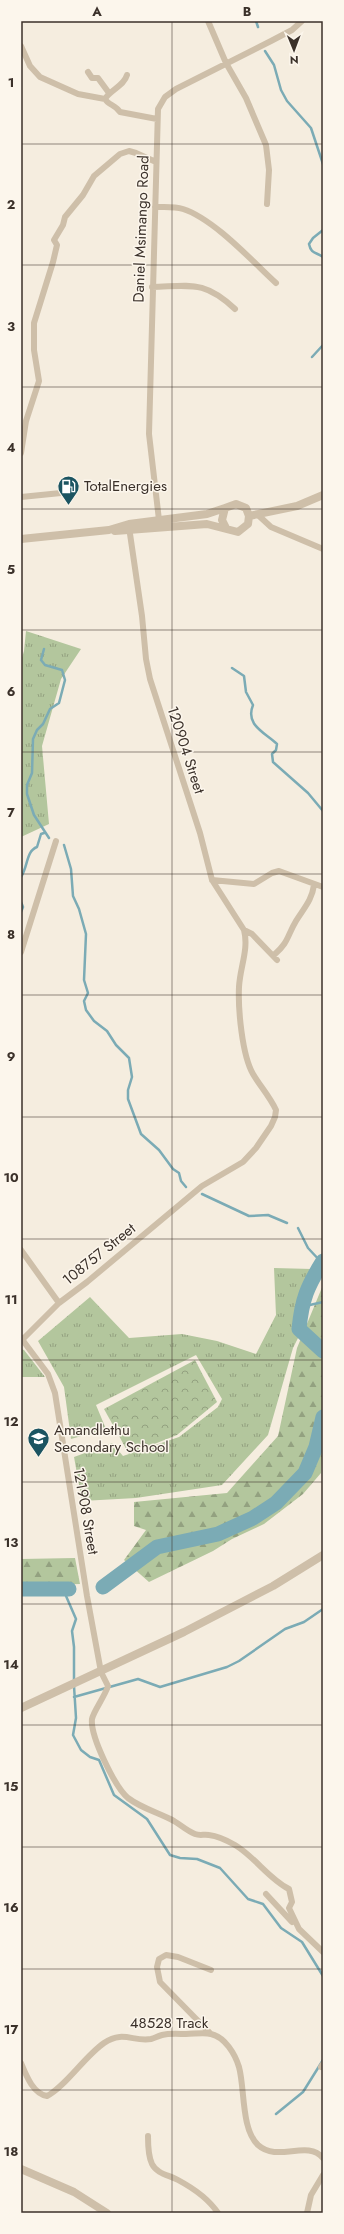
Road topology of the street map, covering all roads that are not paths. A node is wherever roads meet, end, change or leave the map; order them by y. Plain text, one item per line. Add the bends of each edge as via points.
1 (208, 21) edge
2 (302, 21) edge
3 (21, 46) edge
4 (226, 63) junction
5 (88, 72) dead end
6 (127, 75) dead end
7 (109, 93) junction
8 (105, 99) junction
9 (157, 119) junction
10 (156, 162) junction
11 (267, 204) dead end
12 (155, 207) junction
13 (276, 283) dead end
14 (152, 287) junction
15 (234, 309) dead end
16 (21, 453) edge
17 (61, 493) dead end
18 (323, 494) edge
19 (21, 497) edge
20 (225, 508) junction
21 (258, 515) junction
22 (249, 516) junction
23 (159, 520) junction
24 (129, 527) junction
25 (226, 528) junction
26 (21, 539) edge
27 (323, 549) edge
28 (56, 842) dead end
29 (212, 880) junction
30 (314, 885) junction
31 (323, 887) edge
32 (244, 930) junction
33 (21, 952) edge
34 (21, 1250) edge
35 (59, 1303) junction
36 (22, 1340) edge
37 (323, 1554) edge
38 (98, 1673) junction
39 (21, 1708) edge
40 (266, 1894) dead end
41 (299, 1929) junction
42 (323, 1952) edge
43 (211, 1970) dead end
44 (210, 2033) junction
45 (21, 2063) edge
46 (148, 2136) dead end
47 (323, 2158) edge
48 (21, 2169) edge
49 (323, 2175) edge
50 (107, 2213) edge
51 (218, 2213) edge
52 (307, 2213) edge

1 - 4 street
2 - 4 street, Daniel Msimango Road via 292,30
3 - 8 street via 30,66 40,77 78,94
4 - 9 street, Daniel Msimango Road via 169,94 160,104
4 - 11 street via 246,98 266,146 269,170
5 - 7 street via 92,78 98,78
6 - 7 street via 116,90
7 - 8 street
8 - 9 street via 120,112
9 - 10 street, Daniel Msimango Road
10 - 12 street, Daniel Msimango Road
10 - 16 street via 129,151 120,154 94,176 83,195 65,216 54,240 56,245 53,262 34,324 34,350 39,381 26,420
12 - 13 street via 183,209 205,221
12 - 14 street, Daniel Msimango Road
14 - 15 street via 183,286 209,289 220,295
14 - 23 street, Daniel Msimango Road via 149,445
17 - 19 street
18 - 21 street via 297,506
20 - 22 street via 239,504 246,508
20 - 23 street via 207,514
20 - 25 street via 222,520
21 - 22 street
21 - 27 street via 271,527
22 - 25 street via 248,524 242,530 234,532
23 - 24 street
24 - 25 street via 207,524
24 - 26 street
24 - 29 street, 120904 Street via 150,679 200,833
28 - 33 street
29 - 30 street via 254,884 279,871
29 - 32 street, 120904 Street
30 - 31 street
30 - 32 street, 120904 Street via 309,902 295,923 288,940 275,957 252,934
32 - 35 street, 108757 Street via 247,939 239,991 243,1048 253,1073 276,1110 274,1120 251,1154 242,1162 208,1182
34 - 35 street
35 - 36 street, 108757 Street
36 - 38 street, 121908 Street via 48,1374 55,1393
37 - 38 street via 272,1586
38 - 39 street
38 - 41 street, 121908 Street via 108,1686 92,1717 92,1723 101,1754 121,1791 135,1803 193,1833 234,1844 250,1855 289,1889 292,1902 289,1908
40 - 41 street
41 - 42 street
43 - 44 street via 166,1955 159,1959 157,1967 160,1982
44 - 45 street, 48528 Track via 163,2035 150,2039 114,2037 92,2053 47,2096 29,2082
44 - 47 street, 48528 Track via 228,2046 234,2054 239,2068 248,2125 258,2145 270,2153 310,2151
46 - 51 street via 150,2157 154,2167 193,2188
48 - 50 street via 74,2192
49 - 52 street via 311,2195

